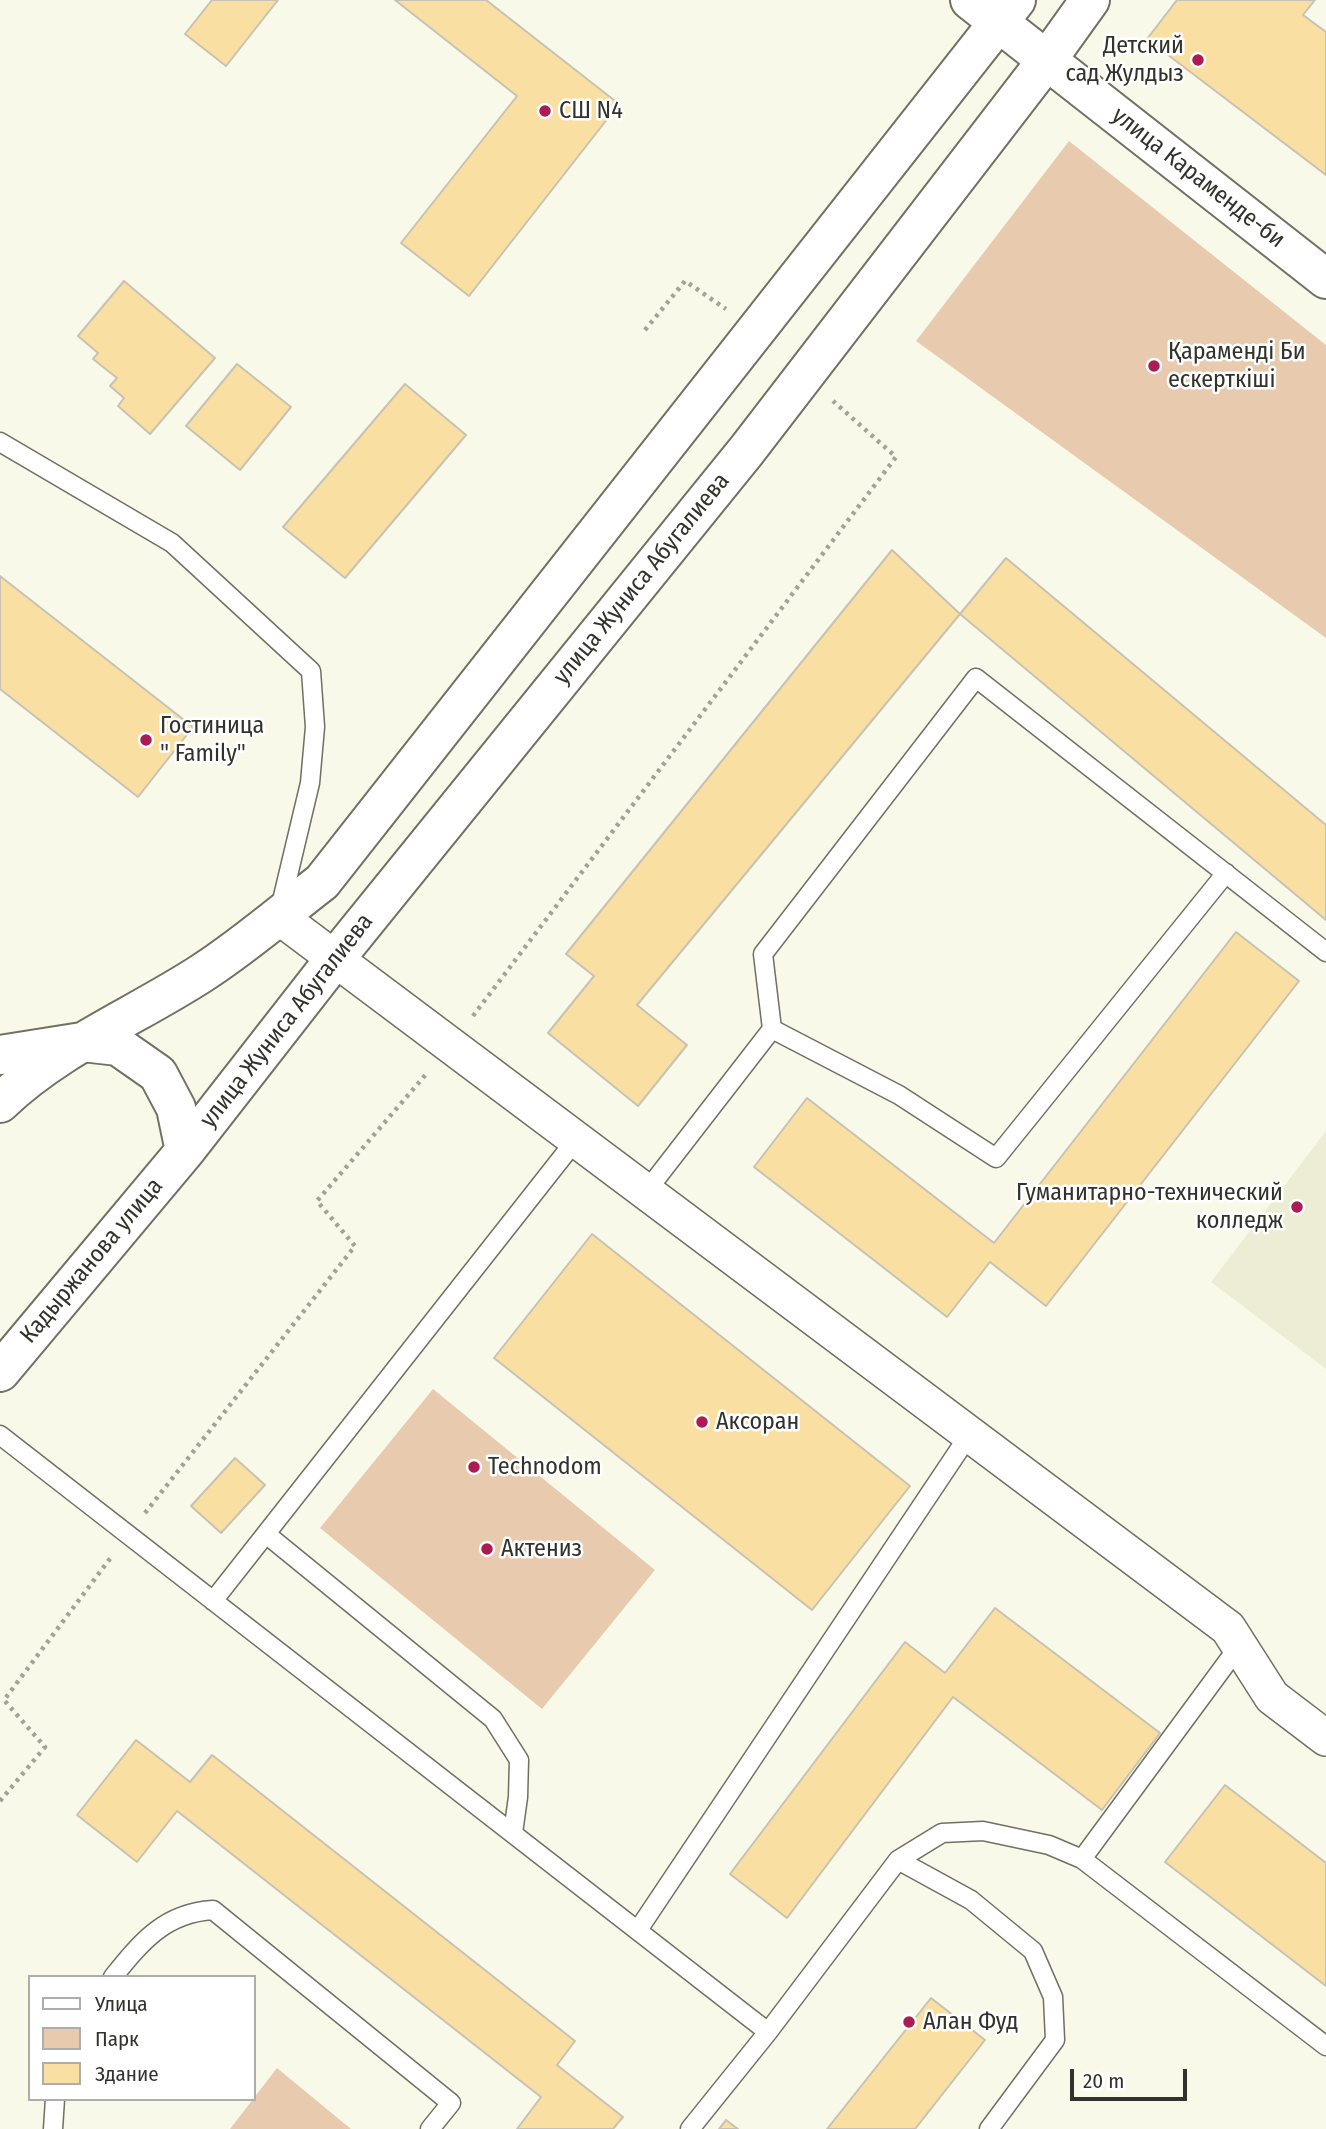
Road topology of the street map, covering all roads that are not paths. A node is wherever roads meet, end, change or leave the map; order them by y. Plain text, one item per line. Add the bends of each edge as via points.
1 (1090, 0) edge
2 (995, 7) edge
3 (1047, 60) junction
4 (1326, 279) edge
5 (0, 442) edge
6 (1226, 873) junction
7 (278, 916) junction
8 (1326, 952) edge
9 (334, 960) junction
10 (772, 1029) junction
11 (82, 1042) junction
12 (0, 1055) edge
13 (0, 1103) edge
14 (575, 1140) junction
15 (185, 1151) junction
16 (645, 1193) junction
17 (7, 1355) edge
18 (0, 1435) edge
19 (969, 1435) junction
20 (266, 1534) junction
21 (213, 1601) junction
22 (1239, 1646) junction
23 (1326, 1738) edge
24 (513, 1833) junction
25 (1082, 1859) junction
26 (898, 1860) junction
27 (638, 1930) junction
28 (115, 1975) edge
29 (768, 2032) junction
30 (1326, 2046) edge
31 (55, 2101) edge
32 (52, 2129) edge
33 (430, 2129) edge
34 (690, 2129) edge
35 (989, 2129) edge

1 - 3 main road, улица Жуниса Абугалиева
2 - 3 main road, улица Караменде-би
2 - 7 main road via 756,331 322,883
3 - 4 main road, улица Караменде-би
3 - 9 main road, улица Жуниса Абугалиева via 804,376
5 - 7 lane via 172,543 311,671 310,783
6 - 8 lane
6 - 10 lane via 996,1158 899,1095
6 - 10 lane via 976,678 763,954
7 - 9 street
7 - 11 main road via 203,972
9 - 14 street
9 - 15 main road, улица Жуниса Абугалиева
10 - 16 lane
11 - 12 main road
11 - 13 main road
11 - 15 main road via 118,1046 158,1074 176,1108
14 - 16 street
14 - 20 lane
15 - 17 main road, Кадыржанова улица
16 - 19 street
18 - 21 lane
19 - 22 street via 1228,1628
19 - 27 lane
20 - 21 lane
20 - 24 lane via 493,1719 519,1759
21 - 24 lane
22 - 23 street via 1272,1697
22 - 25 lane
24 - 27 lane
25 - 26 lane via 1049,1845 983,1831 942,1833
25 - 30 lane
26 - 29 lane
26 - 35 lane via 971,1900 1033,1951 1053,1997 1055,2040
27 - 29 lane
28 - 33 lane via 165,1923 189,1911 213,1910 451,2103
29 - 34 lane
31 - 32 lane

